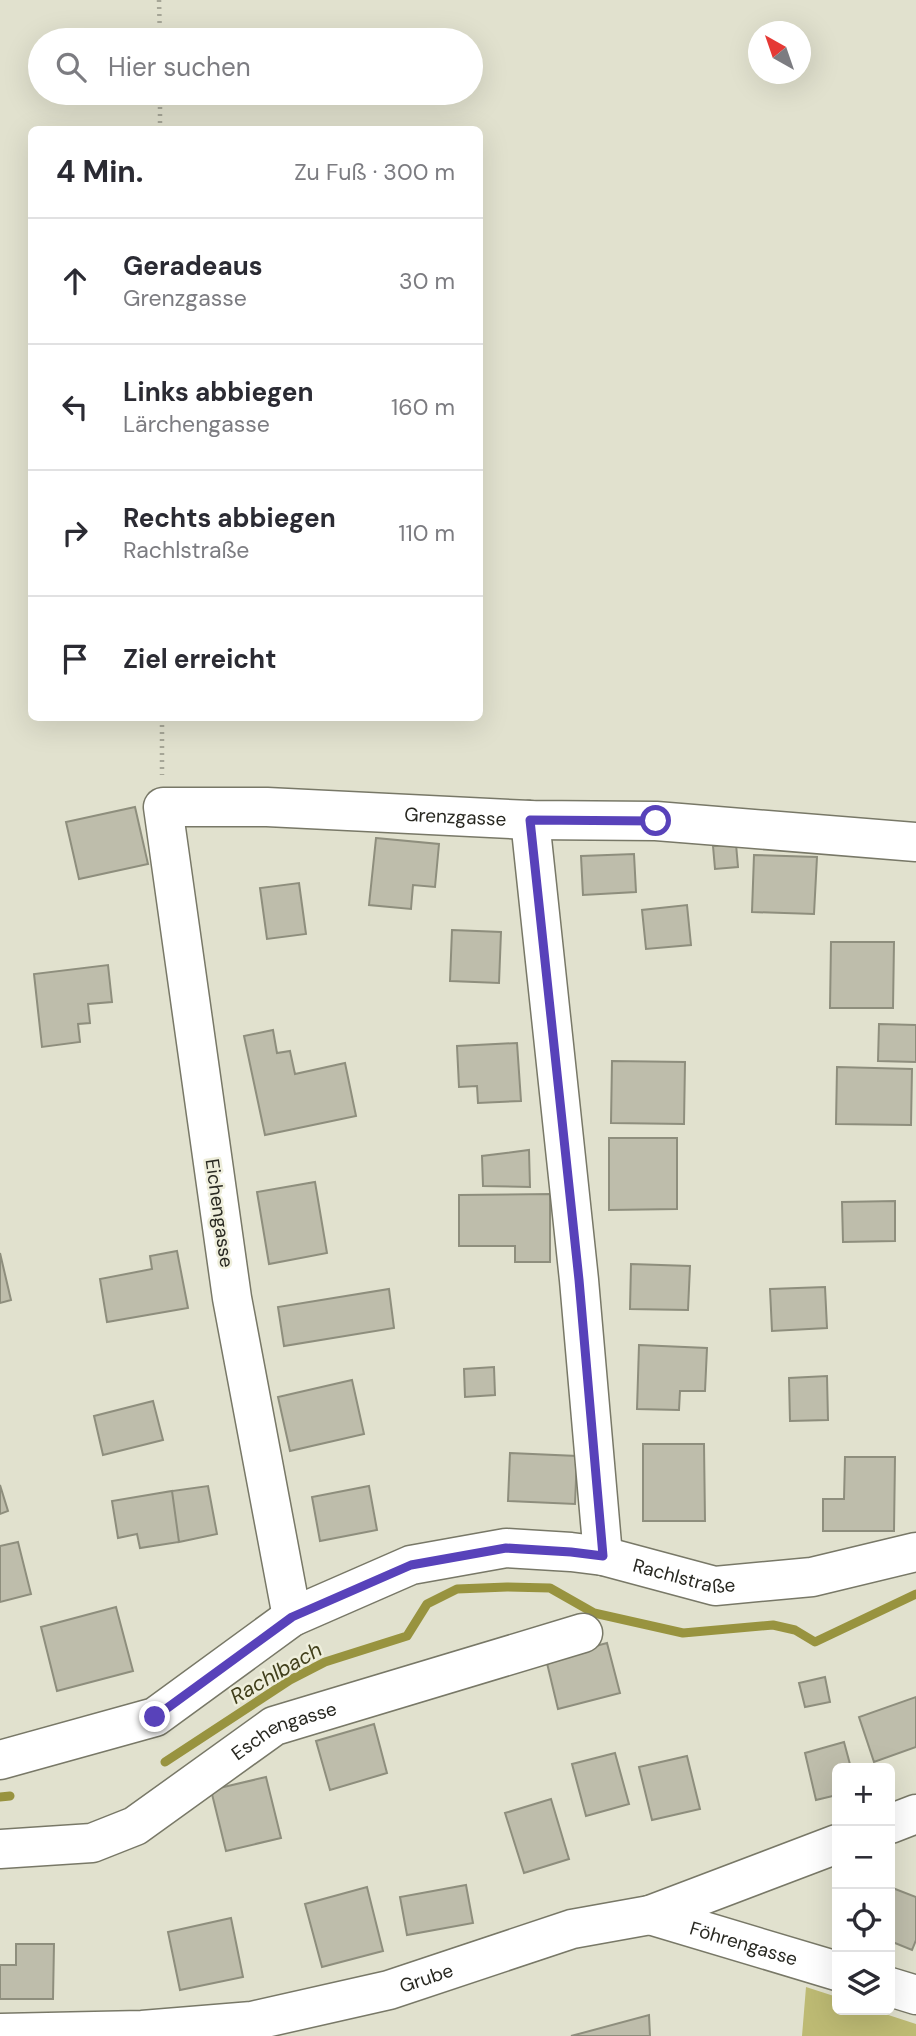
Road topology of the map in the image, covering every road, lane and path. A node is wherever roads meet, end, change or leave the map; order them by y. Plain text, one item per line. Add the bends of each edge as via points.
1 (159, 0) edge
2 (160, 28) edge
3 (160, 105) edge
4 (160, 126) edge
5 (162, 721) edge
6 (163, 807) junction
7 (530, 820) junction
8 (916, 842) edge
9 (916, 1552) edge
10 (603, 1556) junction
11 (292, 1617) junction
12 (583, 1633) dead end
13 (0, 1760) edge
14 (916, 1814) edge
15 (895, 1822) edge
16 (832, 1846) edge
17 (0, 1849) edge
18 (650, 1915) junction
19 (832, 1970) edge
20 (895, 1989) edge
21 (916, 1995) edge
22 (0, 2034) edge

1 - 2 path
3 - 4 path
5 - 6 path
6 - 7 street, Grenzgasse via 267,807
6 - 11 street, Eichengasse via 232,1298
7 - 8 street, Grenzgasse via 656,821
7 - 10 street
9 - 10 street, Rachlstraße via 812,1577 715,1586
10 - 11 street, Rachlstraße via 506,1548 411,1565
11 - 13 street, Rachlstraße via 155,1717
12 - 17 street, Eschengasse via 274,1726 135,1826 92,1843
14 - 15 street
16 - 18 street, Grube
18 - 19 street, Föhrengasse
18 - 22 street, Grube via 572,1929 389,1990 252,2021 142,2031
20 - 21 street

